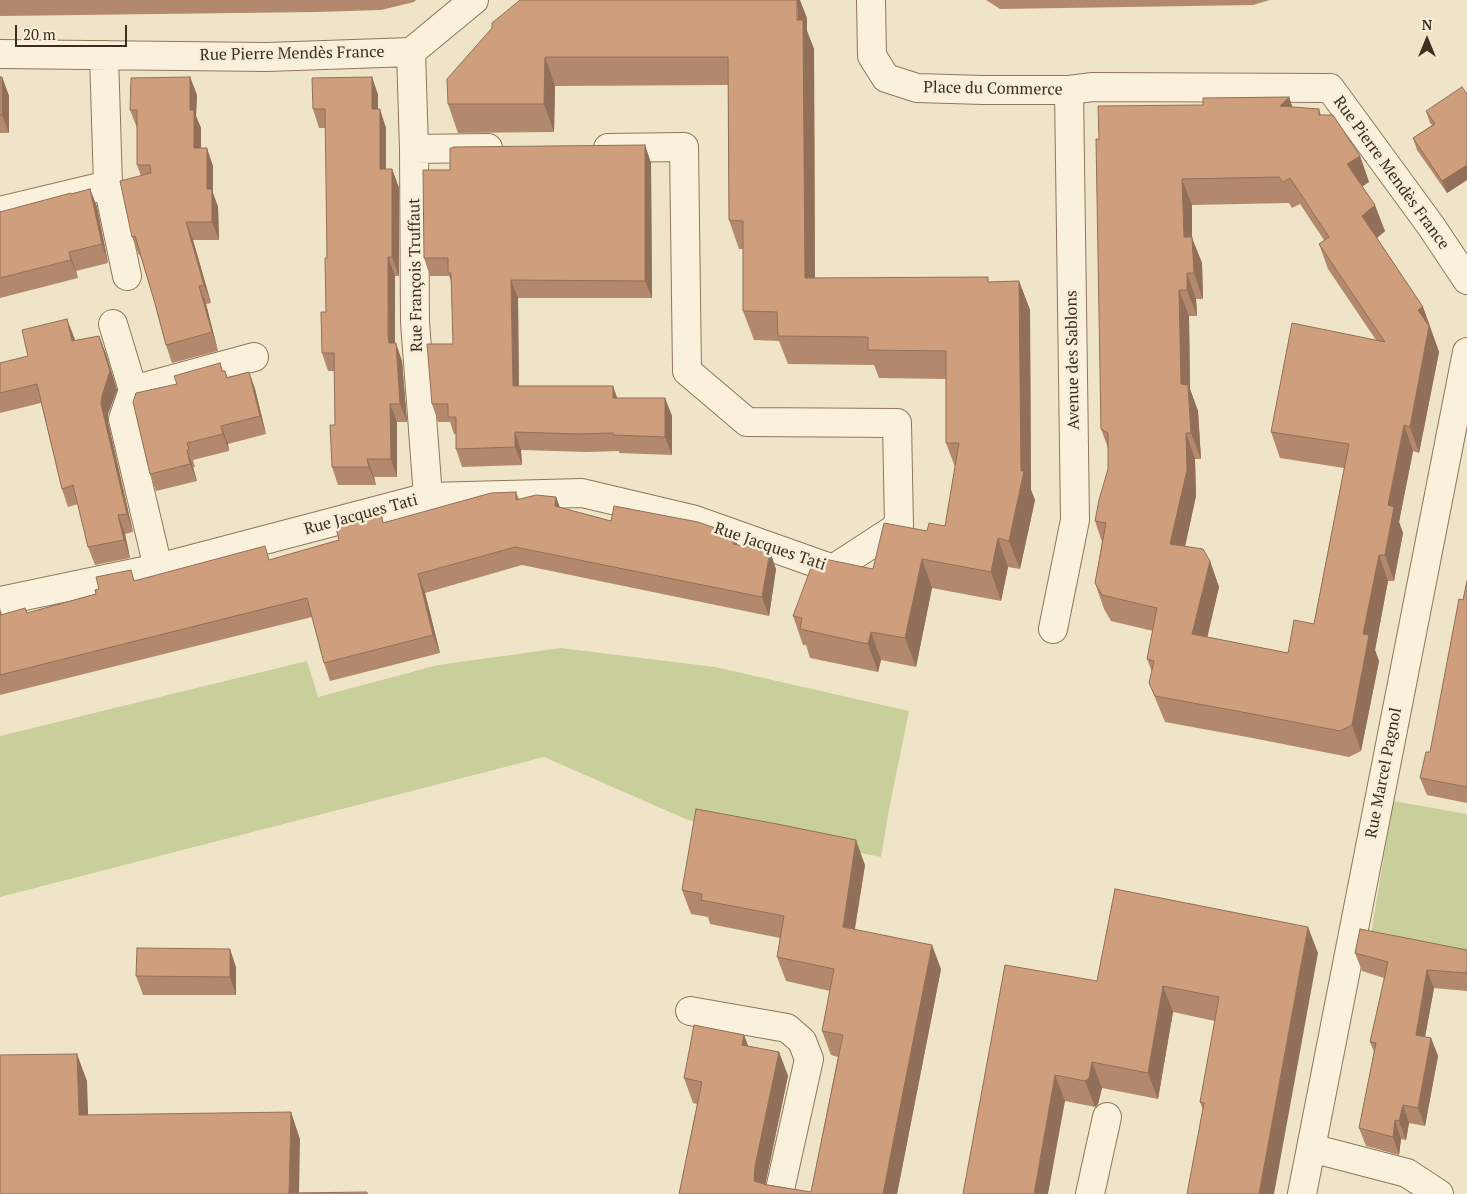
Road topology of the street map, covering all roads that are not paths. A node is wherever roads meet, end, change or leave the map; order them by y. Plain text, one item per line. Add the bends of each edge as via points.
1 (474, 0) edge
2 (871, 0) edge
3 (411, 52) junction
4 (0, 54) edge
5 (104, 55) junction
6 (1081, 88) junction
7 (514, 148) edge
8 (583, 148) edge
9 (414, 149) junction
10 (108, 184) junction
11 (0, 211) edge
12 (127, 276) dead end
13 (1467, 280) edge
14 (113, 324) dead end
15 (1467, 352) edge
16 (254, 357) dead end
17 (133, 390) junction
18 (428, 497) junction
19 (158, 568) junction
20 (0, 601) edge
21 (1053, 629) dead end
22 (690, 1012) dead end
23 (1107, 1117) dead end
24 (1311, 1148) junction
25 (779, 1194) edge
26 (1090, 1194) edge
27 (1302, 1194) edge
28 (1439, 1194) edge

1 - 3 street
2 - 6 street, Place du Commerce via 872,56 886,78 917,88
3 - 5 street, Rue Pierre Mendès France via 267,57
3 - 9 street, Rue François Truffaut
4 - 5 street, Rue Pierre Mendès France
5 - 10 street
6 - 13 street, Rue Pierre Mendès France via 1330,88 1432,226
6 - 21 street, Avenue des Sablons via 1075,520
7 - 9 street
8 - 18 street, Rue Jacques Tati via 684,147 687,371 747,422 897,423 899,526 833,569 692,519 582,493
9 - 18 street, Rue François Truffaut via 415,322
10 - 11 street
10 - 12 street
14 - 17 street
15 - 24 street, Rue Marcel Pagnol
16 - 17 street
17 - 19 street via 123,419
18 - 19 street, Rue Jacques Tati
19 - 20 street, Rue Jacques Tati
22 - 25 street via 787,1028 802,1041 809,1059
23 - 26 street
24 - 27 street, Rue Marcel Pagnol
24 - 28 street via 1407,1173

